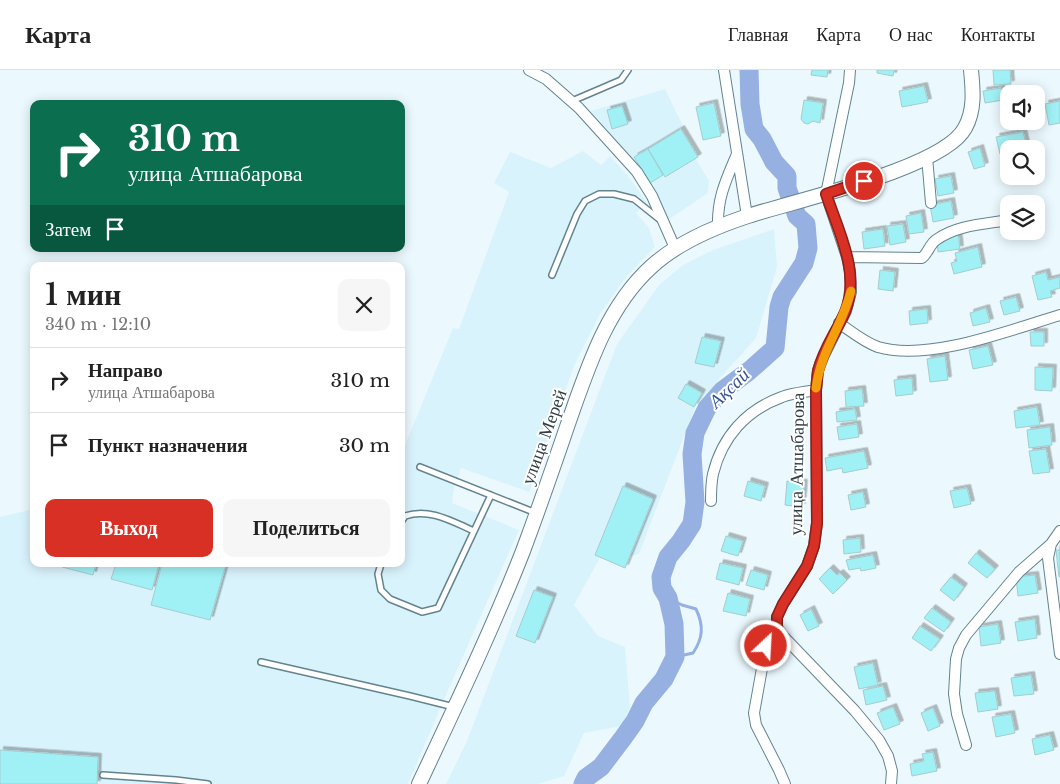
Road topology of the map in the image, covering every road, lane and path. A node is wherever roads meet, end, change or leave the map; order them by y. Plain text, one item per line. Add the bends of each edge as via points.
1 (529, 70) edge
2 (628, 70) edge
3 (724, 70) edge
4 (850, 70) edge
5 (971, 70) edge
6 (572, 102) junction
7 (737, 153) junction
8 (927, 157) junction
9 (826, 194) junction
10 (931, 203) dead end
11 (747, 216) junction
12 (662, 220) junction
13 (1000, 222) edge
14 (718, 227) junction
15 (674, 248) junction
16 (847, 257) junction
17 (552, 275) dead end
18 (1060, 315) edge
19 (839, 323) junction
20 (816, 390) junction
21 (420, 467) dead end
22 (491, 495) junction
23 (711, 501) dead end
24 (536, 513) junction
25 (405, 516) edge
26 (474, 531) junction
27 (1060, 531) edge
28 (1050, 544) junction
29 (380, 567) edge
30 (777, 627) junction
31 (1060, 654) edge
32 (261, 662) dead end
33 (455, 707) junction
34 (966, 745) dead end
35 (103, 775) dead end
36 (143, 781) edge
37 (208, 784) edge
38 (419, 784) edge
39 (785, 784) edge
40 (891, 784) edge

1 - 6 street via 546,79
2 - 6 lane via 621,80
3 - 7 street
4 - 9 street
5 - 8 main road via 974,96 965,128 955,140
6 - 12 street via 636,172 652,196
7 - 11 street
7 - 14 street via 721,192
8 - 9 main road
8 - 10 street
9 - 11 main road, улица Мерей
9 - 16 street, улица Атшабарова
11 - 14 main road, улица Мерей
12 - 15 street
12 - 17 lane via 634,199 599,194 585,201 577,214
13 - 16 street via 952,230 934,241 922,258
14 - 15 main road, улица Мерей
15 - 24 main road, улица Мерей via 650,267 616,310 585,376
16 - 19 street, улица Атшабарова via 851,292
18 - 19 street via 978,339 902,352 877,346
19 - 20 street, улица Атшабарова via 818,370
20 - 23 street via 783,396 756,409 737,425 718,458 712,476
20 - 30 street, улица Атшабарова via 817,523 814,546 807,566 777,617
21 - 22 lane
22 - 24 lane
22 - 26 lane
24 - 33 main road, улица Мерей via 502,601
25 - 26 lane via 416,513 436,515
26 - 29 lane via 438,608 422,612 390,599 381,590
27 - 28 street
28 - 31 street via 1048,558
28 - 34 street via 1019,572 966,636 960,648 956,659 954,694
30 - 39 street, улица Атшабарова via 766,646 754,713 756,725
30 - 40 street via 879,740 888,756
32 - 33 lane
33 - 38 main road, улица Мерей
35 - 36 lane
36 - 37 lane via 176,780

